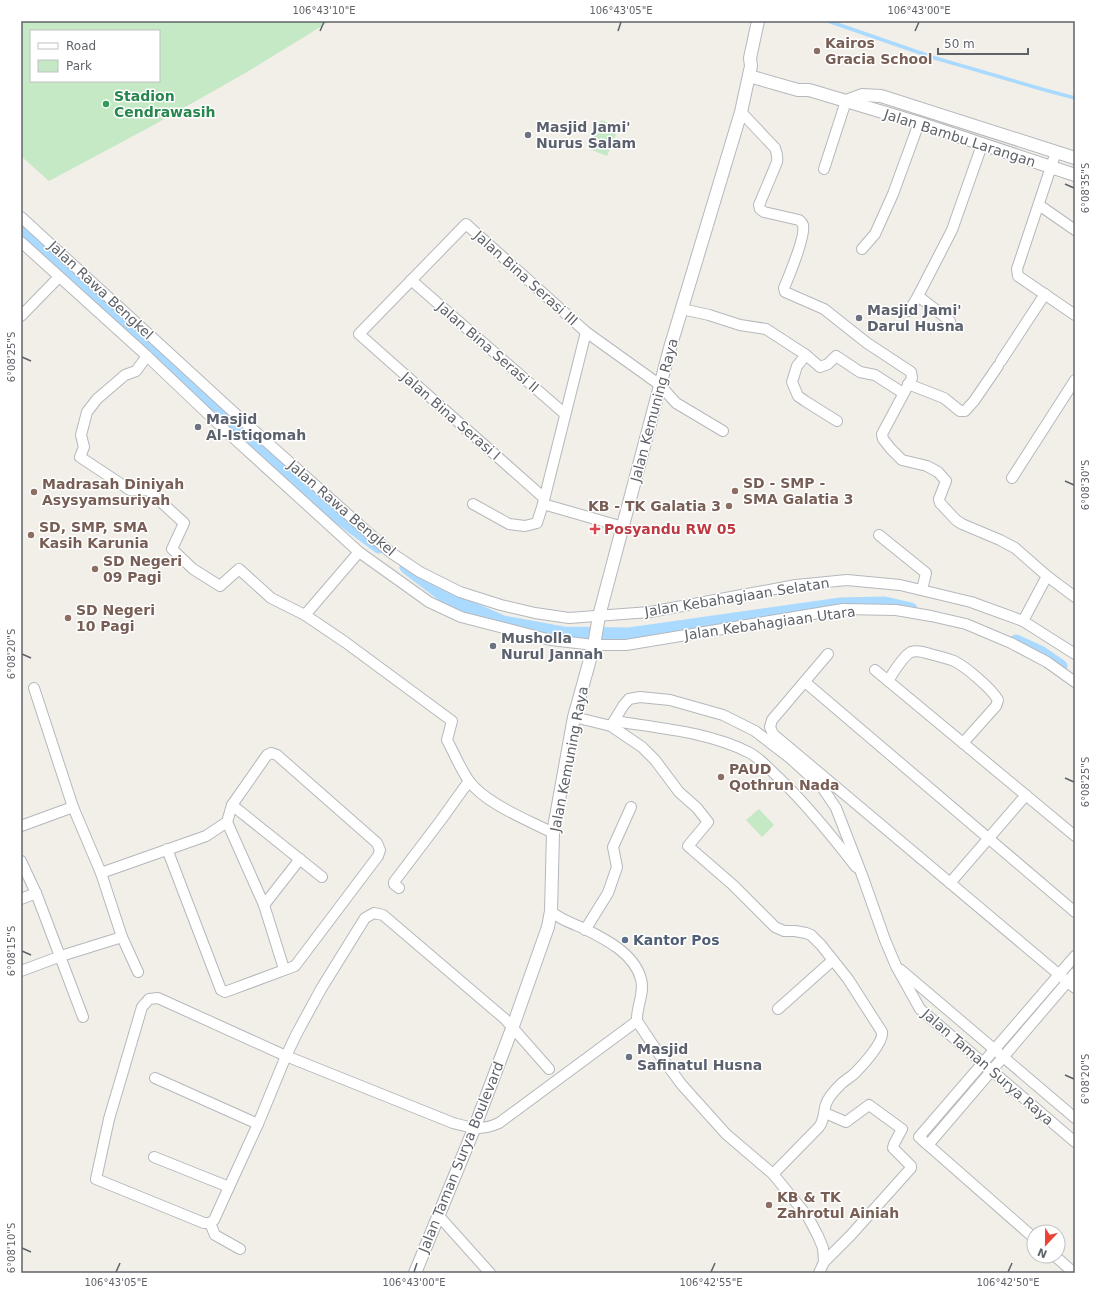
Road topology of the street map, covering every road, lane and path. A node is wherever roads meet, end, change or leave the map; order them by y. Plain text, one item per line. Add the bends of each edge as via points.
1 (758, 21) edge
2 (749, 76) junction
3 (846, 101) junction
4 (741, 112) junction
5 (919, 123) junction
6 (982, 145) junction
7 (1056, 152) junction
8 (1075, 158) edge
9 (1051, 167) junction
10 (824, 169) dead end
11 (1075, 175) edge
12 (1039, 205) junction
13 (21, 217) edge
14 (1075, 230) edge
15 (21, 242) edge
16 (862, 249) dead end
17 (59, 277) junction
18 (411, 280) junction
19 (1045, 294) junction
20 (918, 296) junction
21 (682, 309) junction
22 (908, 311) dead end
23 (1075, 315) edge
24 (21, 316) edge
25 (950, 321) dead end
26 (586, 332) junction
27 (806, 355) junction
28 (148, 356) junction
29 (1075, 380) edge
30 (908, 384) junction
31 (660, 385) junction
32 (903, 393) junction
33 (565, 414) junction
34 (838, 421) dead end
35 (234, 425) junction
36 (723, 431) dead end
37 (1012, 478) dead end
38 (543, 501) junction
39 (473, 504) dead end
40 (623, 527) junction
41 (879, 535) dead end
42 (359, 552) junction
43 (1047, 576) junction
44 (922, 590) junction
45 (1075, 597) edge
46 (306, 615) junction
47 (599, 620) junction
48 (1023, 621) junction
49 (594, 643) junction
50 (828, 654) dead end
51 (1075, 654) edge
52 (875, 670) dead end
53 (888, 681) junction
54 (805, 682) junction
55 (1075, 682) edge
56 (34, 688) dead end
57 (574, 717) junction
58 (612, 724) junction
59 (963, 743) junction
60 (469, 781) junction
61 (1026, 795) junction
62 (232, 805) junction
63 (73, 806) junction
64 (631, 807) dead end
65 (226, 822) junction
66 (21, 826) edge
67 (553, 833) junction
68 (1075, 836) edge
69 (989, 838) junction
70 (168, 849) junction
71 (300, 859) junction
72 (21, 861) edge
73 (101, 873) junction
74 (862, 876) junction
75 (322, 878) dead end
76 (950, 883) junction
77 (399, 888) dead end
78 (36, 893) junction
79 (21, 899) edge
80 (264, 905) junction
81 (1075, 912) edge
82 (549, 919) junction
83 (585, 930) junction
84 (122, 937) junction
85 (61, 956) junction
86 (1075, 956) edge
87 (833, 960) junction
88 (896, 966) junction
89 (284, 970) junction
90 (21, 971) edge
91 (138, 972) dead end
92 (1075, 973) edge
93 (1059, 974) junction
94 (1071, 984) edge
95 (778, 1009) dead end
96 (83, 1017) dead end
97 (637, 1021) junction
98 (513, 1026) junction
99 (994, 1049) junction
100 (286, 1056) junction
101 (1004, 1057) junction
102 (983, 1063) junction
103 (549, 1069) dead end
104 (992, 1071) junction
105 (155, 1078) dead end
106 (1031, 1080) junction
107 (1020, 1095) junction
108 (825, 1113) junction
109 (1075, 1118) edge
110 (258, 1124) junction
111 (474, 1129) junction
112 (1075, 1142) edge
113 (928, 1145) junction
114 (154, 1157) dead end
115 (772, 1174) junction
116 (229, 1186) junction
117 (438, 1215) junction
118 (210, 1223) junction
119 (1026, 1231) edge
120 (240, 1249) dead end
121 (824, 1262) junction
122 (1064, 1264) edge
123 (415, 1273) edge
124 (490, 1273) edge
125 (819, 1273) edge
126 (1074, 1273) edge

1 - 2 street, Jalan Kemuning Raya
2 - 3 street, Jalan Bambu Larangan
2 - 4 street, Jalan Kemuning Raya
3 - 5 street, Jalan Bambu Larangan
3 - 7 street, Jalan Bambu Larangan via 862,95 881,96
3 - 10 street
4 - 21 street, Jalan Kemuning Raya
4 - 30 street via 775,148 778,157 759,205 760,209 799,220 804,226 784,288 785,292 824,309 867,343 912,372
5 - 6 street, Jalan Bambu Larangan
5 - 16 street via 875,234
6 - 9 street, Jalan Bambu Larangan
6 - 20 street via 952,230
7 - 8 street, Jalan Bambu Larangan
7 - 9 street
9 - 11 street, Jalan Bambu Larangan
9 - 12 street
12 - 14 street
12 - 19 street via 1017,272 1018,276
13 - 35 street, Jalan Rawa Bengkel
15 - 17 street, Jalan Rawa Bengkel
17 - 24 street
17 - 28 street, Jalan Rawa Bengkel
18 - 26 street, Jalan Bina Serasi III via 466,224
18 - 33 street, Jalan Bina Serasi II
18 - 38 street, Jalan Bina Serasi I via 359,334
19 - 23 street
19 - 30 street via 965,412 944,398
20 - 22 street
20 - 25 street
21 - 27 street via 740,325 766,329
21 - 31 street, Jalan Kemuning Raya
26 - 31 street, Jalan Bina Serasi III
26 - 33 street
27 - 32 street via 820,367 828,364 836,356 858,371 875,376
27 - 34 street via 797,366 792,382 798,396
28 - 35 street, Jalan Rawa Bengkel
28 - 46 street via 136,371 125,375 97,399 87,412 81,435 84,447 80,457 130,490 148,490 184,523 172,549 193,569 220,586 239,569 271,598
29 - 37 street
30 - 32 street
31 - 36 street, Jalan Bina Serasi III via 676,403
31 - 40 street, Jalan Kemuning Raya
32 - 43 street via 882,434 890,450 902,460 938,472 946,481 940,503 958,522 1015,548
33 - 38 street
35 - 42 street, Jalan Rawa Bengkel
35 - 47 street, Jalan Rawa Bengkel via 390,552 420,572 460,592 501,605 535,613
38 - 39 street via 537,523 525,526 509,524
38 - 40 street
40 - 47 street, Jalan Kemuning Raya
41 - 44 street via 926,573
42 - 46 street
42 - 49 street, Jalan Rawa Bengkel via 429,602 461,617 551,640
43 - 45 street
43 - 48 street
44 - 47 street, Jalan Kebahagiaan Selatan via 900,585 848,580 796,585
44 - 48 street, Jalan Kebahagiaan Selatan via 971,602
46 - 60 street via 452,721 448,740
47 - 49 street, Jalan Kemuning Raya
48 - 51 street, Jalan Kebahagiaan Selatan
49 - 55 street, Jalan Kebahagiaan Utara via 626,644 843,609 896,610 966,624 1012,643
49 - 57 street, Jalan Kemuning Raya
50 - 54 street
52 - 53 street
53 - 59 street
53 - 59 street via 902,660 914,651 955,662 978,678 998,700 996,706
54 - 69 street
54 - 76 street via 772,720 770,727 773,734
56 - 63 street
57 - 58 street
57 - 67 street, Jalan Kemuning Raya
58 - 74 street via 673,730 730,744 751,754 799,798
58 - 74 street, Jalan Taman Surya Raya via 629,699 640,697 670,700 723,715 755,731 790,758 822,788 836,808
58 - 87 street via 655,760 679,792 708,822 688,846 776,927 784,931 811,935
59 - 61 street
60 - 67 street via 497,805
60 - 77 street via 394,882
61 - 68 street
61 - 69 street
62 - 65 street
62 - 71 street
62 - 89 street via 271,753 277,755 377,843 380,850 295,966
63 - 66 street
63 - 73 street
64 - 83 street via 613,847 617,867 608,893
65 - 70 street via 206,836
65 - 80 street
67 - 82 street, Jalan Kemuning Raya
69 - 76 street
69 - 81 street
70 - 73 street
70 - 89 street via 221,990 225,992
71 - 75 street
71 - 80 street
72 - 78 street
73 - 84 street
74 - 88 street, Jalan Taman Surya Raya
76 - 93 street
78 - 79 street
78 - 85 street
80 - 89 street
82 - 83 street via 558,917
82 - 98 street
83 - 97 street via 627,955 636,967 642,989
84 - 85 street
84 - 91 street
85 - 90 street
85 - 96 street
86 - 93 street
87 - 95 street
87 - 108 street via 848,978 883,1035 865,1063 841,1084 827,1101
88 - 99 street, Jalan Taman Surya Raya
88 - 102 street, Jalan Taman Surya Raya via 920,1009
92 - 94 street
93 - 94 street
93 - 99 street
94 - 101 street
97 - 111 street via 499,1122 489,1127
97 - 115 street via 682,1085 726,1134
98 - 100 street via 383,915 374,913 365,918 325,982
98 - 103 street
98 - 111 street, Jalan Taman Surya Boulevard
99 - 101 street, Jalan Taman Surya Raya
99 - 102 street
100 - 110 street
100 - 111 street via 453,1123
100 - 118 street via 158,998 148,1000 142,1007 109,1119 96,1180 204,1223
101 - 104 street
101 - 106 street, Jalan Taman Surya Raya
102 - 104 street, Jalan Taman Surya Raya
102 - 113 street via 919,1137
104 - 107 street, Jalan Taman Surya Raya
104 - 113 street
105 - 110 street
106 - 107 street
106 - 109 street, Jalan Taman Surya Raya
107 - 112 street, Jalan Taman Surya Raya
108 - 115 street via 824,1121 819,1127
108 - 121 street via 846,1122 869,1105 902,1129 893,1148 911,1168
110 - 116 street
111 - 117 street, Jalan Taman Surya Boulevard
113 - 119 street
114 - 116 street
115 - 121 street via 808,1217 823,1248
116 - 118 street via 214,1220
117 - 123 street, Jalan Taman Surya Boulevard
117 - 124 street
118 - 120 street via 215,1235
121 - 125 street
122 - 126 street

